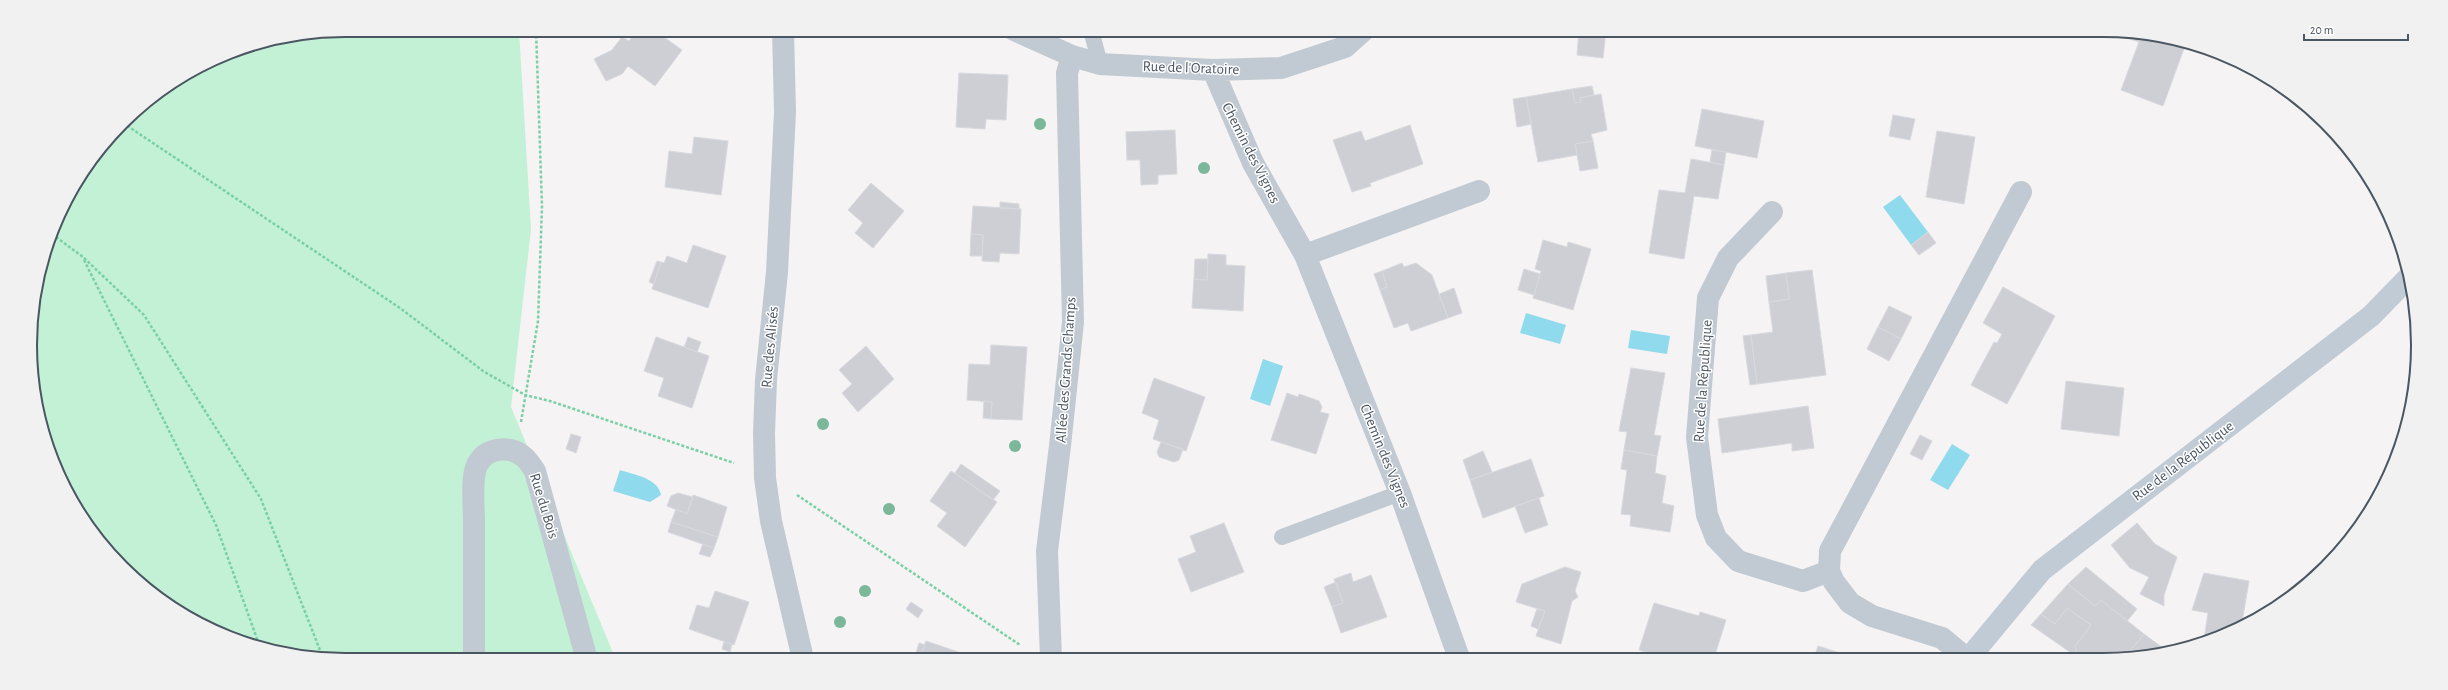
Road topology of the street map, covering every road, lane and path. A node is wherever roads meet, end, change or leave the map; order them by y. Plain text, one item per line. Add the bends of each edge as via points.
1 (536, 37) edge
2 (783, 37) edge
3 (1030, 37) edge
4 (1093, 37) edge
5 (1356, 37) edge
6 (1072, 56) junction
7 (1100, 64) junction
8 (1213, 70) junction
9 (128, 126) edge
10 (1479, 191) dead end
11 (2021, 192) dead end
12 (1772, 212) dead end
13 (56, 237) edge
14 (1305, 255) junction
15 (83, 257) junction
16 (2404, 282) edge
17 (1400, 493) junction
18 (1282, 537) dead end
19 (1829, 571) junction
20 (258, 641) edge
21 (320, 652) edge
22 (474, 653) edge
23 (585, 653) edge
24 (802, 653) edge
25 (1051, 653) edge
26 (1457, 653) edge
27 (1962, 653) edge
28 (1972, 653) edge

1 - 9 path via 542,206 538,321 526,395 483,371 400,308
2 - 24 street, Rue des Alisés via 785,112 777,272 766,380 764,433 771,520
3 - 6 street, Rue de l'Oratoire
4 - 7 lane
5 - 8 street, Rue de l'Oratoire via 1345,47 1280,68
6 - 7 street, Rue de l'Oratoire
6 - 25 street, Allée des Grands Champs via 1067,73 1073,322 1047,551
7 - 8 street, Rue de l'Oratoire
8 - 14 street, Chemin des Vignes via 1253,163
10 - 14 street
11 - 19 street via 1830,551
12 - 19 street, Rue de la République via 1728,258 1708,298 1697,437 1707,516 1716,538 1738,561 1803,581
13 - 15 path
14 - 17 street, Chemin des Vignes
15 - 20 path via 216,525
15 - 21 path via 144,316 261,499
16 - 28 street, Rue de la République via 2371,316 2042,570
17 - 18 lane
17 - 26 street, Chemin des Vignes
19 - 27 street, Rue de la République via 1850,603 1872,616 1942,638
22 - 23 street, Rue du Bois via 474,497 477,465 493,450 504,449 516,451 525,457 535,471

